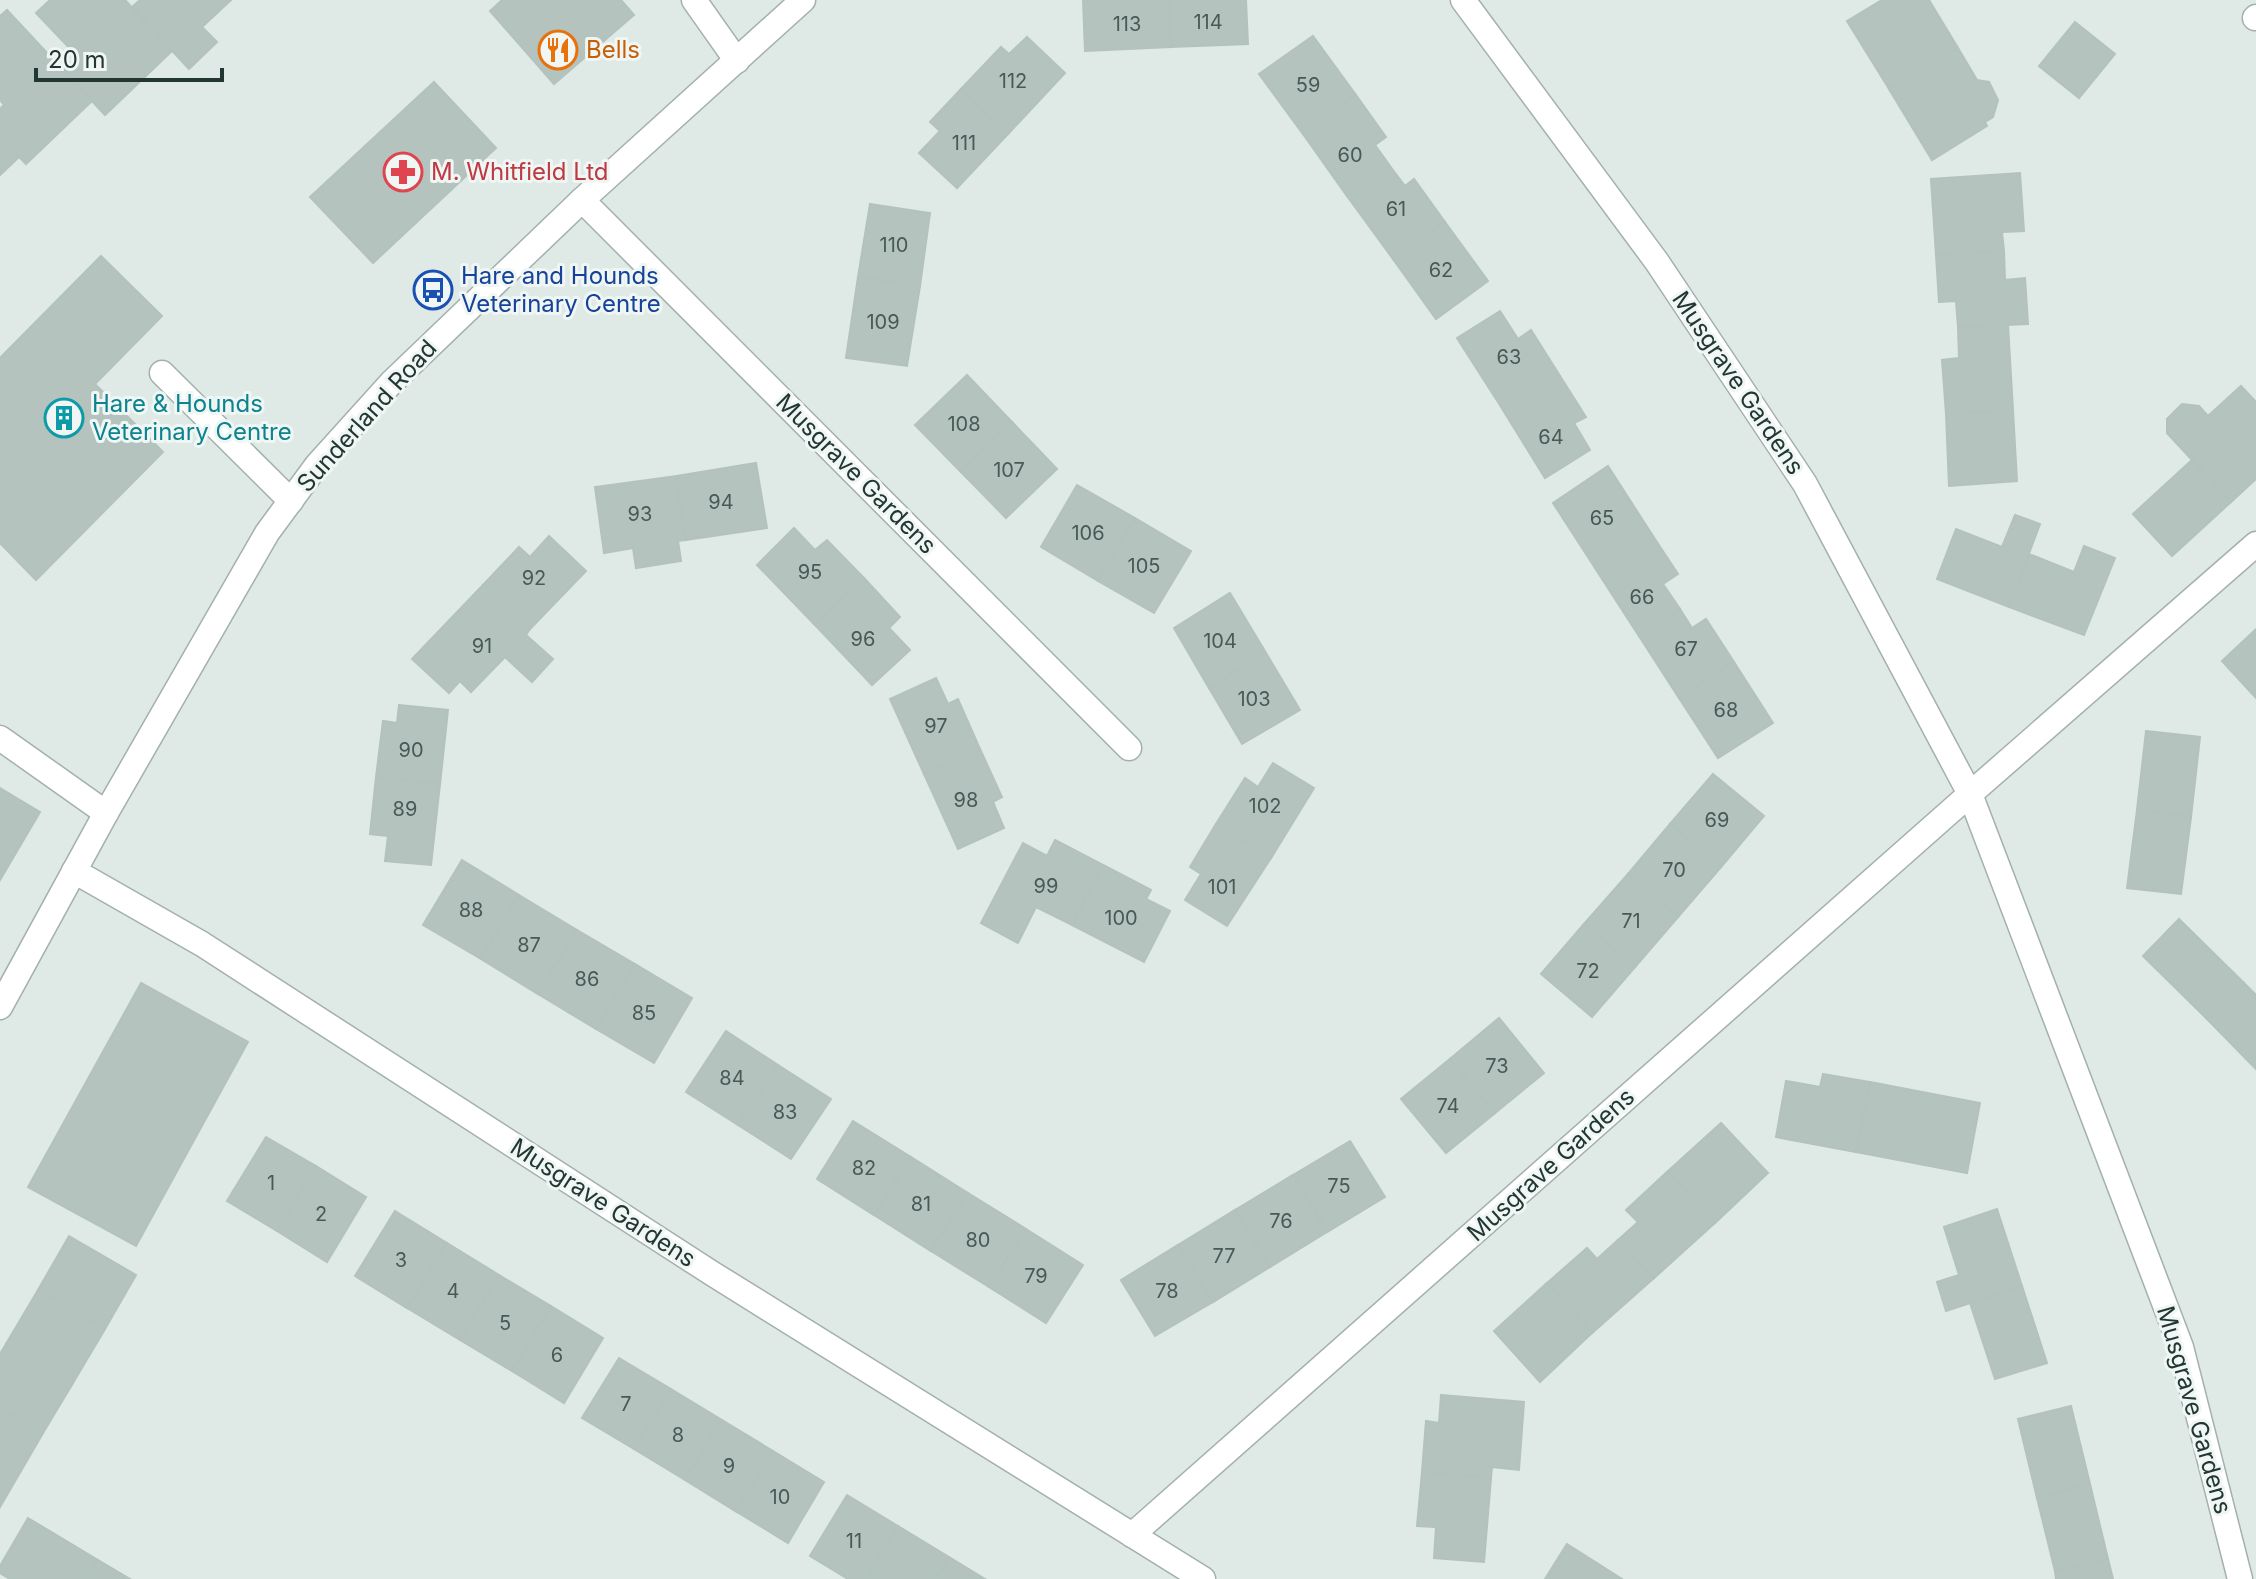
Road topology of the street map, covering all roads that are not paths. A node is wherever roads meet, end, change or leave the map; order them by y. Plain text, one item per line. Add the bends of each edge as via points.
1 (694, 0) edge
2 (803, 0) edge
3 (1463, 0) edge
4 (737, 61) junction
5 (582, 200) junction
6 (162, 373) dead end
7 (291, 501) junction
8 (2256, 544) edge
9 (0, 738) edge
10 (1129, 748) dead end
11 (1970, 794) junction
12 (106, 813) junction
13 (74, 871) junction
14 (0, 1007) edge
15 (1132, 1535) junction
16 (1203, 1579) edge
17 (2240, 1579) edge

1 - 4 street
2 - 4 street, Sunderland Road
3 - 11 street, Musgrave Gardens via 1657,262 1805,484
4 - 5 street, Sunderland Road
5 - 7 street, Sunderland Road via 391,383
5 - 10 street, Musgrave Gardens
6 - 7 street
7 - 12 street, Sunderland Road via 267,533
8 - 11 street, Musgrave Gardens
9 - 12 street
11 - 15 street, Musgrave Gardens
11 - 17 street, Musgrave Gardens via 2181,1347
12 - 13 street, Sunderland Road
13 - 14 street, Sunderland Road
13 - 15 street, Musgrave Gardens via 202,944 713,1274
15 - 16 street, Musgrave Gardens

